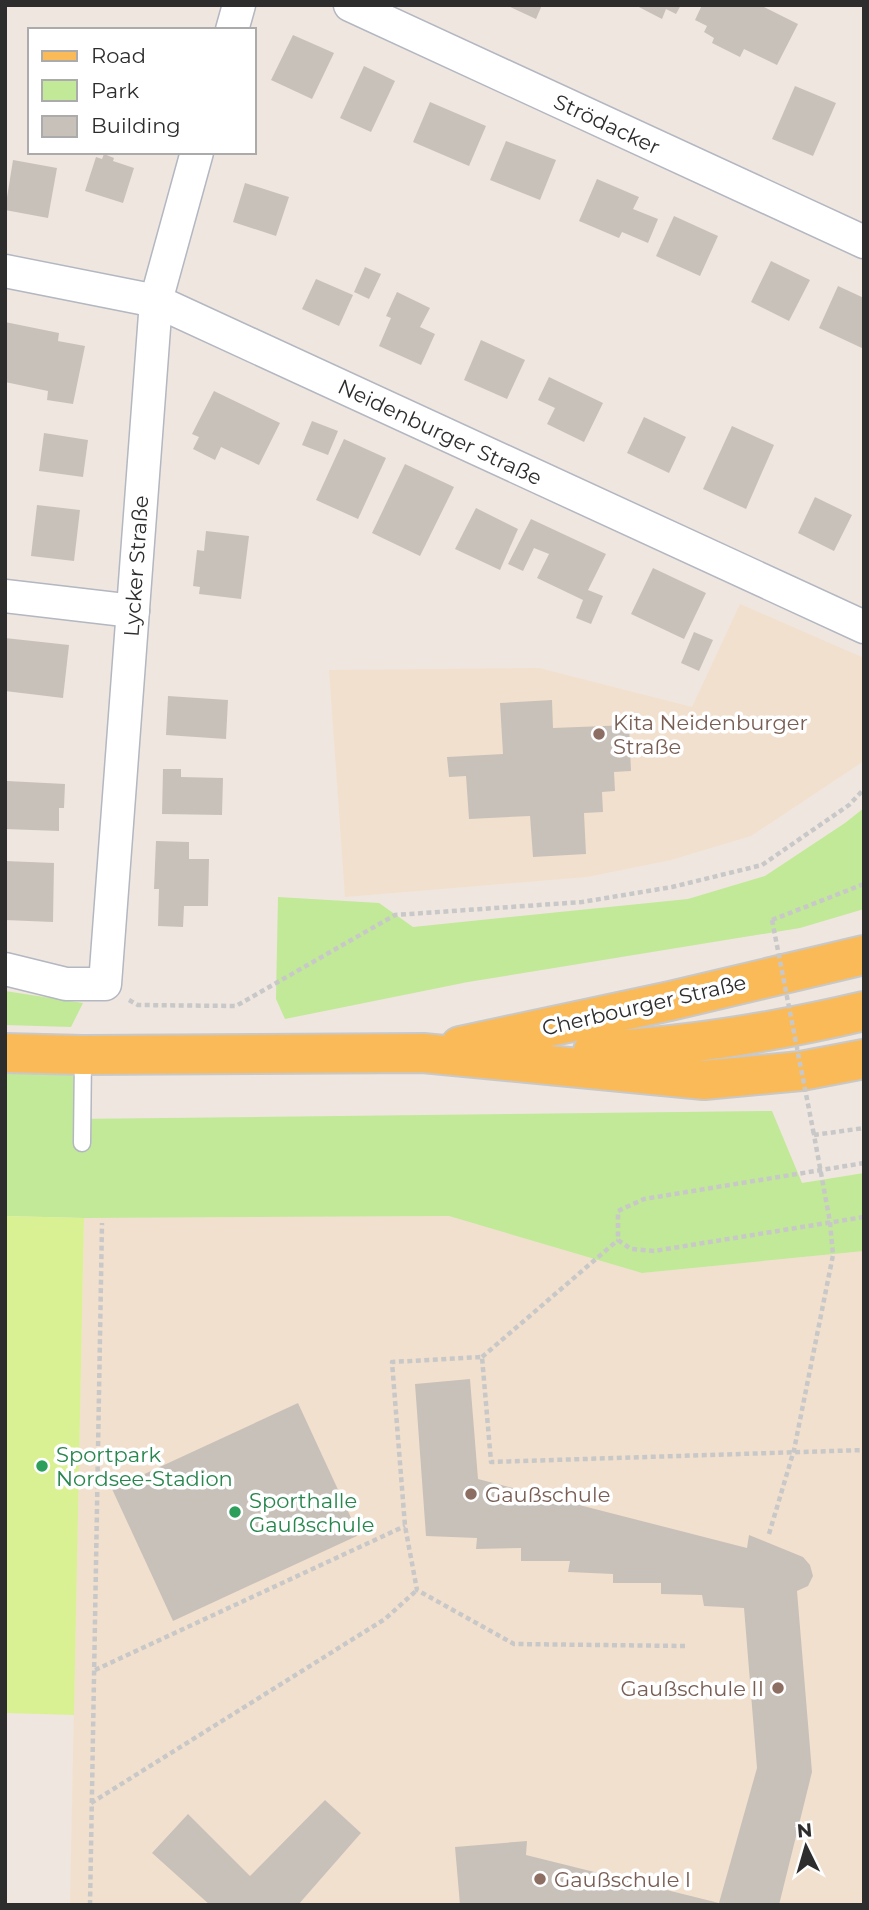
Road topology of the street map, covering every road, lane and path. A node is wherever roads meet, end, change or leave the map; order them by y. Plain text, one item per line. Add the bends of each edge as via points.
1 (239, 5) edge
2 (350, 5) edge
3 (233, 28) edge
4 (196, 154) edge
5 (864, 242) edge
6 (5, 271) edge
7 (156, 301) junction
8 (5, 596) edge
9 (133, 611) junction
10 (864, 627) edge
11 (864, 789) edge
12 (864, 884) edge
13 (864, 955) edge
14 (5, 969) edge
15 (105, 984) junction
16 (864, 1012) edge
17 (5, 1053) edge
18 (424, 1053) junction
19 (83, 1055) junction
20 (864, 1059) edge
21 (864, 1128) edge
22 (814, 1135) junction
23 (82, 1143) dead end
24 (864, 1163) edge
25 (821, 1170) junction
26 (864, 1217) edge
27 (830, 1222) junction
28 (102, 1223) dead end
29 (618, 1240) junction
30 (482, 1357) junction
31 (794, 1450) junction
32 (864, 1450) edge
33 (405, 1526) junction
34 (769, 1534) dead end
35 (417, 1590) junction
36 (685, 1646) dead end
37 (94, 1670) junction
38 (90, 1803) junction
39 (90, 1905) edge

1 - 3 street
2 - 5 street, Strödacker
4 - 7 street, Lycker Straße
6 - 7 street, Neidenburger Straße
7 - 9 street, Lycker Straße
7 - 10 street, Neidenburger Straße
8 - 9 street
9 - 15 street, Lycker Straße
11 - 15 path via 849,805 762,866 582,902 395,915 236,1006 138,1005
12 - 22 path, bridge via 772,920
13 - 18 main road, Cherbourger Straße
14 - 15 street via 66,984
16 - 18 main road via 683,1044 525,1055
17 - 19 main road, Cherbourger Straße
18 - 19 main road, Cherbourger Straße
18 - 20 main road, Cherbourger Straße via 704,1080 801,1071
19 - 23 lane
21 - 22 path
22 - 25 path
24 - 25 path
25 - 27 path
25 - 29 path via 644,1199 618,1211
26 - 27 path
27 - 29 path via 654,1251 631,1249
27 - 31 path via 833,1255
28 - 37 path
29 - 30 path
30 - 31 path via 491,1462
30 - 33 path via 392,1362
31 - 32 path
31 - 34 path
33 - 35 path
33 - 37 path
35 - 36 path via 514,1644
35 - 38 path via 385,1619
37 - 38 path
38 - 39 path

